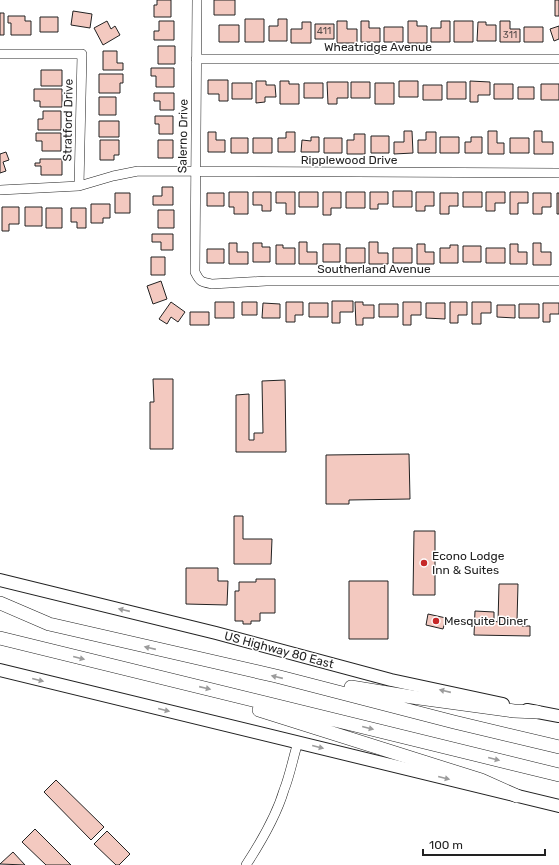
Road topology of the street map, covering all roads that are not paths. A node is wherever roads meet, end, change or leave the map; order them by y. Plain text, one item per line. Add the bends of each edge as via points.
1 (197, 0) edge
2 (0, 54) edge
3 (196, 60) junction
4 (559, 60) edge
5 (194, 171) junction
6 (559, 173) edge
7 (79, 186) junction
8 (0, 190) edge
9 (194, 272) joint
10 (559, 281) edge
11 (0, 580) edge
12 (0, 603) edge
13 (0, 612) edge
14 (49, 624) junction
15 (0, 638) edge
16 (0, 670) edge
17 (315, 686) junction
18 (221, 692) junction
19 (538, 712) junction
20 (559, 716) edge
21 (298, 742) junction
22 (559, 747) edge
23 (559, 775) edge
24 (517, 796) junction
25 (559, 806) edge
26 (246, 865) edge

1 - 3 street, Salerno Drive
2 - 7 street, Stratford Drive via 82,54
3 - 4 street, Wheatridge Avenue
3 - 5 street, Salerno Drive
5 - 6 street, Ripplewood Drive
5 - 7 street, Ripplewood Drive via 138,170
5 - 9 street, Salerno Drive
7 - 8 street, Ripplewood Drive
9 - 10 street, Southerland Avenue via 203,283 212,284 266,280
19 -> 11 main road, US Highway 80 East via 391,680 216,633
12 - 14 highway
13 - 14 highway
17 -> 14 highway
15 -> 18 highway
16 -> 21 main road
17 - 19 highway via 354,687 435,701
17 - 22 highway
18 -> 23 highway
18 - 24 highway via 251,707 481,780
19 - 20 main road, US Highway 80 East
21 -> 24 main road
21 - 26 street via 274,816
24 - 25 main road

